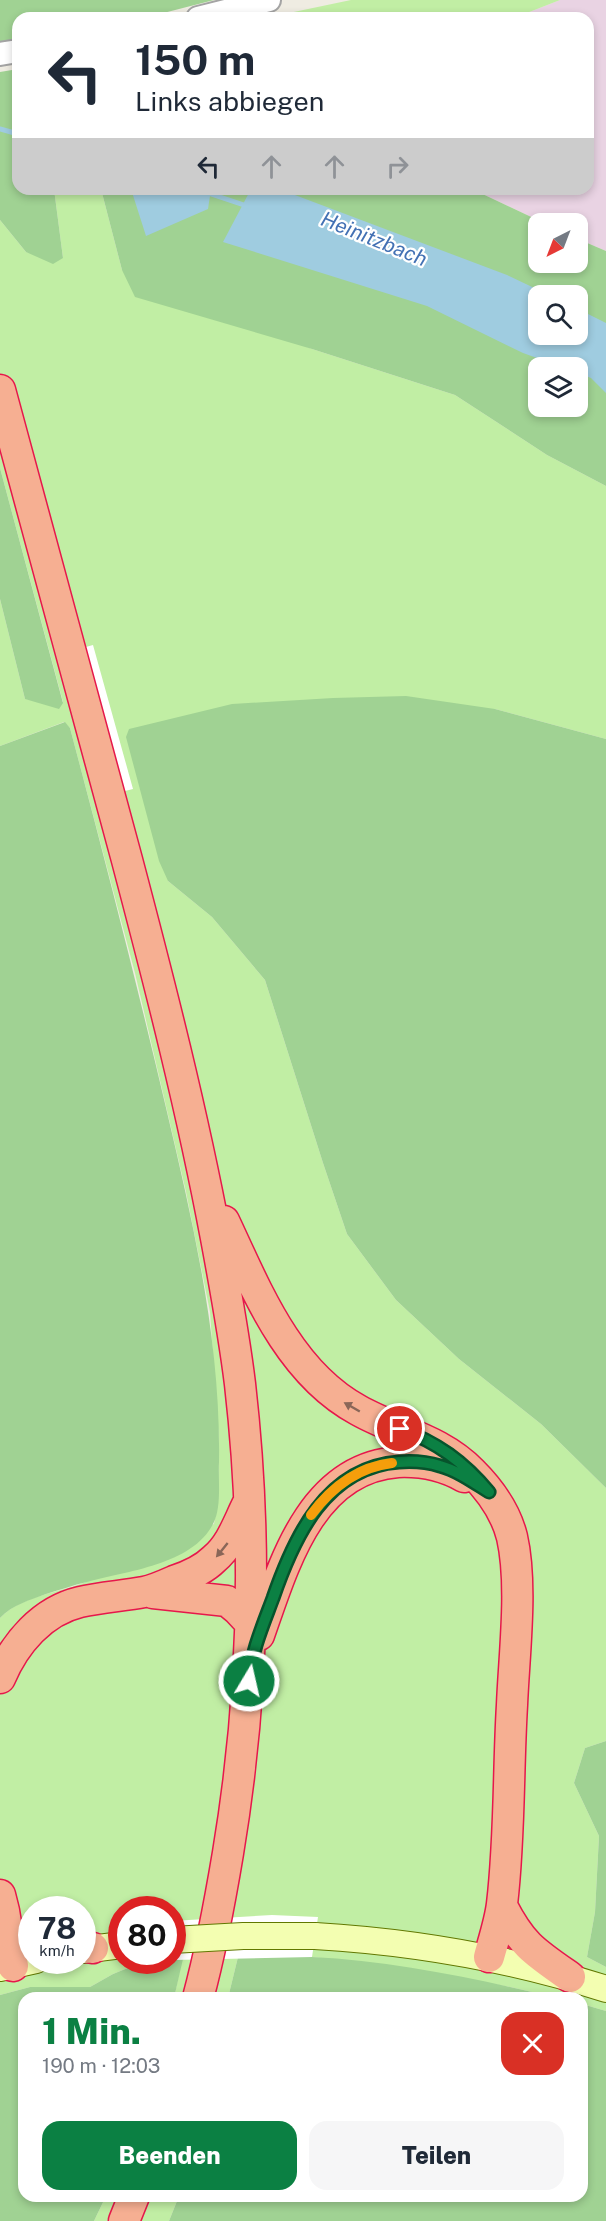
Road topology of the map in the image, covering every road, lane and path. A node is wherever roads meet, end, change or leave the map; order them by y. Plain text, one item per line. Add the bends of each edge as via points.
1 (269, 0) edge
2 (222, 12) edge
3 (0, 390) edge
4 (206, 1184) junction
5 (489, 1492) junction
6 (250, 1499) junction
7 (146, 1592) junction
8 (251, 1624) junction
9 (250, 1661) junction
10 (0, 1678) edge
11 (2, 1903) edge
12 (502, 1906) junction
13 (18, 1918) edge
14 (186, 1939) edge
15 (489, 1957) junction
16 (16, 1965) edge
17 (570, 1977) junction
18 (606, 1989) edge
19 (199, 1992) edge
20 (132, 2202) edge
21 (124, 2221) edge

1 - 2 street
3 - 4 highway via 156,970
5 -> 4 highway via 473,1473 441,1448 358,1411 319,1382 260,1298
4 - 6 highway via 240,1383
5 - 9 highway via 456,1472 421,1462 376,1466 351,1477 319,1504 307,1520 293,1546
5 - 12 highway via 505,1516 512,1536 517,1584
6 -> 7 highway via 217,1558 204,1568
6 - 8 highway
7 - 8 highway via 227,1601
7 - 10 highway via 78,1602 55,1612 22,1640
8 - 9 highway
9 - 19 highway via 236,1807
11 - 13 highway
11 - 16 highway
12 - 15 highway
12 - 17 highway via 530,1949
14 - 15 main road, bridge via 315,1936
15 - 17 main road
17 - 18 main road
20 - 21 highway

